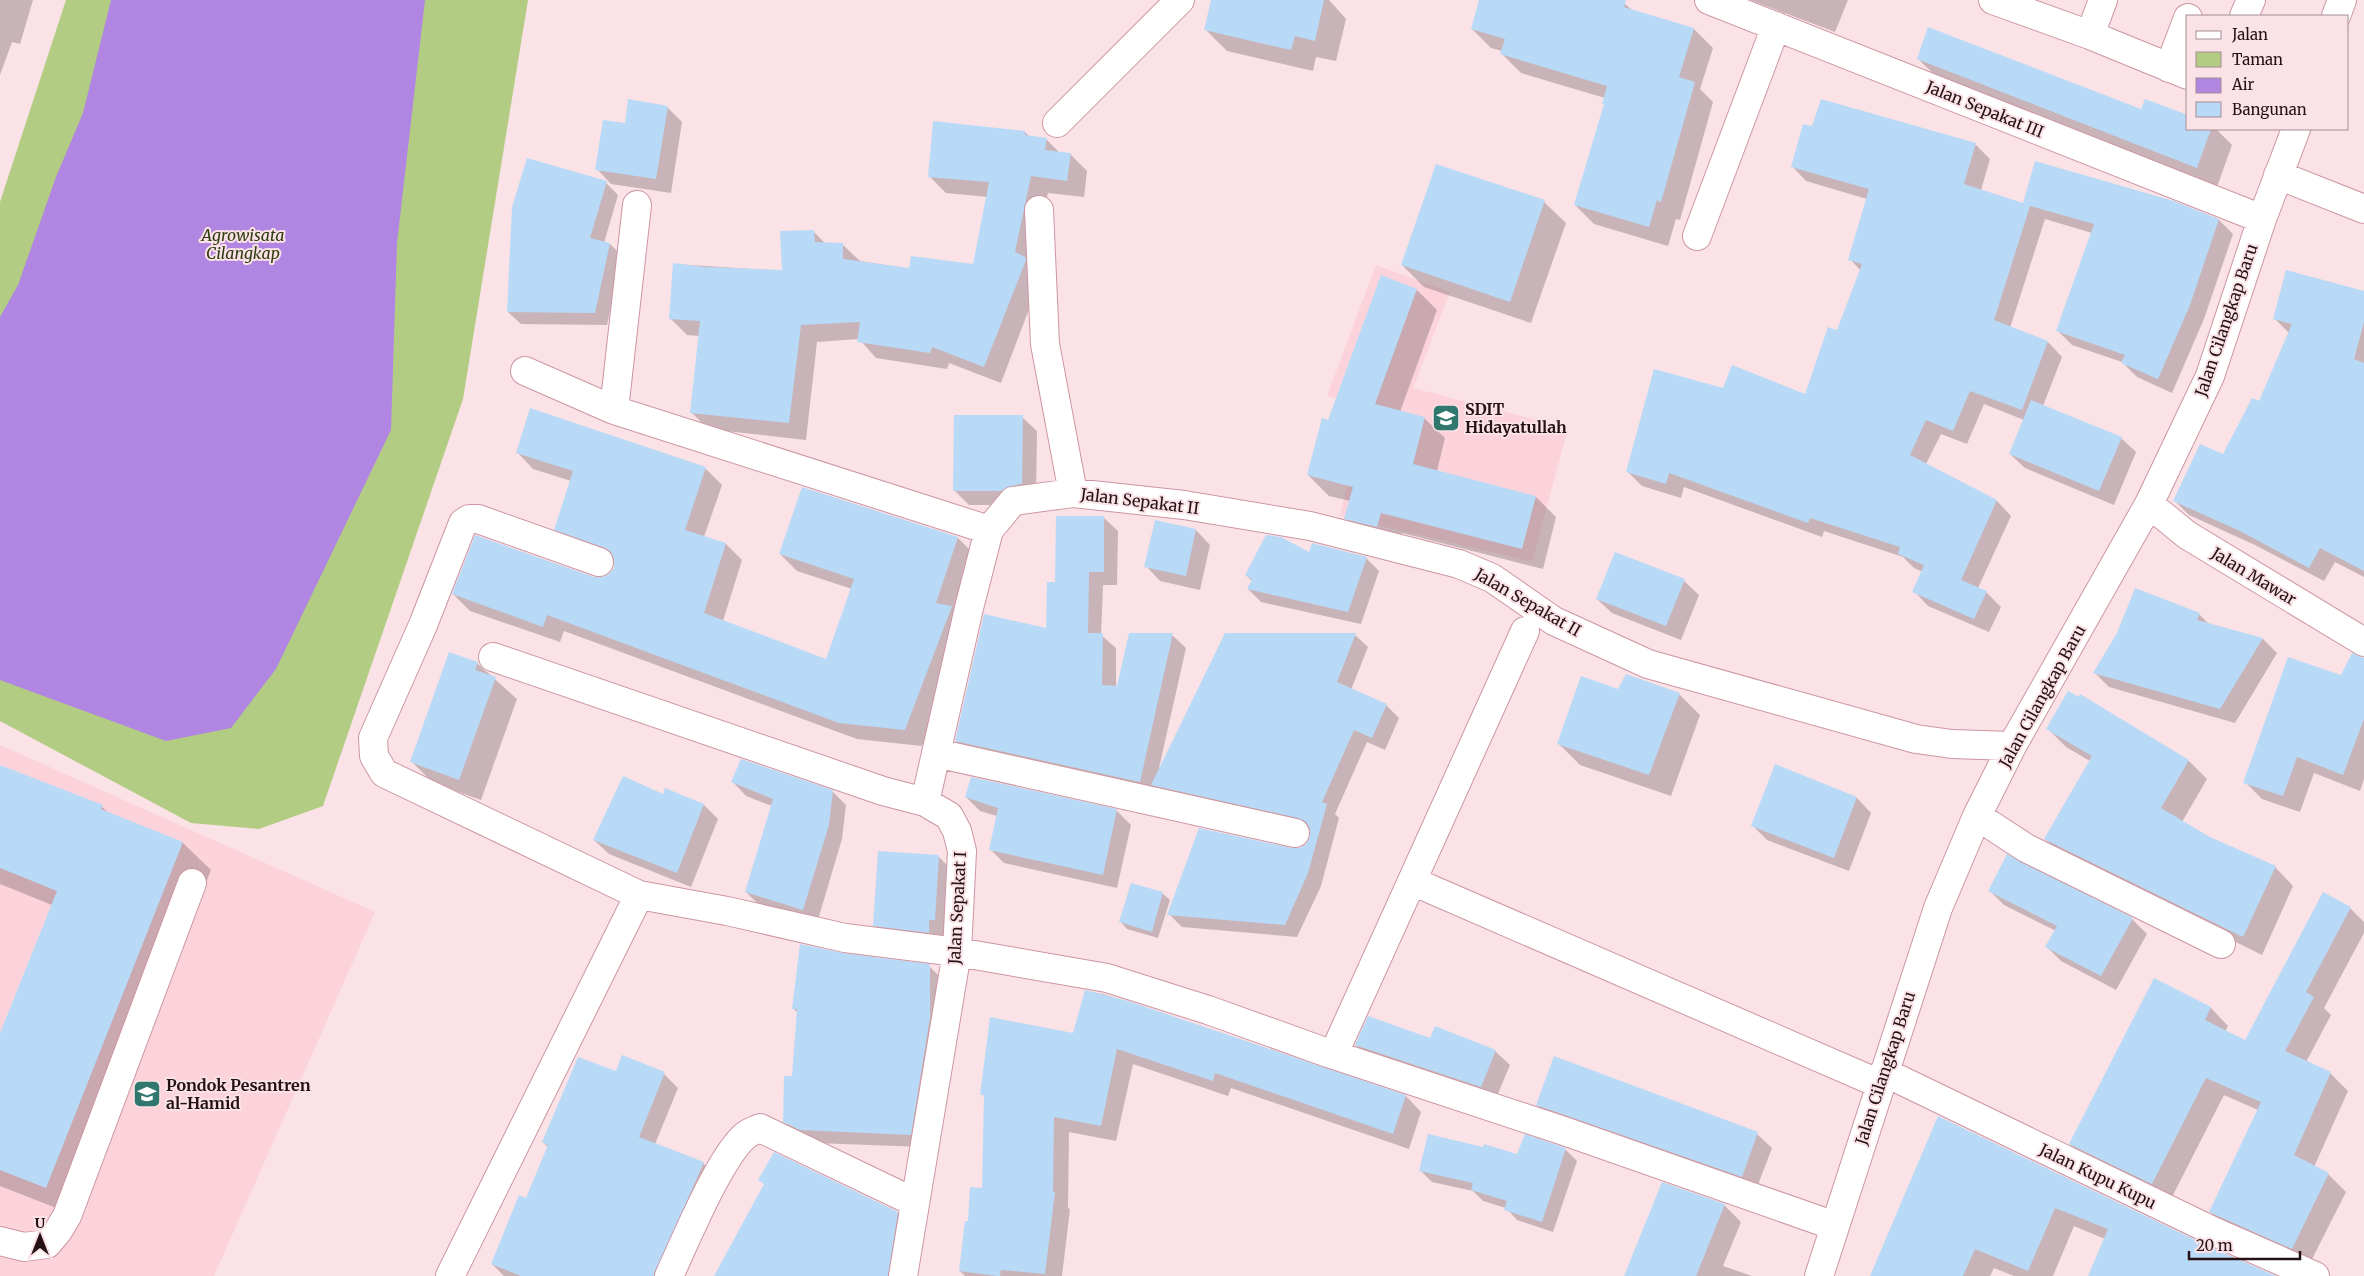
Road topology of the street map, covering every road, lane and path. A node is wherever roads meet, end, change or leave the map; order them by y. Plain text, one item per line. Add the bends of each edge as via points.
1 (1180, 0) edge
2 (1709, 0) edge
3 (1993, 0) edge
4 (2103, 0) edge
5 (2195, 0) edge
6 (2250, 0) edge
7 (2342, 0) edge
8 (2029, 6) edge
9 (2189, 15) edge
10 (2244, 15) edge
11 (2336, 15) edge
12 (1776, 26) junction
13 (2186, 28) edge
14 (2090, 35) junction
15 (2178, 72) edge
16 (1057, 123) dead end
17 (2296, 130) edge
18 (2281, 168) junction
19 (2364, 196) edge
20 (638, 205) dead end
21 (2364, 209) edge
22 (1039, 210) dead end
23 (2262, 219) junction
24 (1697, 236) dead end
25 (525, 371) dead end
26 (614, 410) junction
27 (1073, 493) junction
28 (2149, 504) junction
29 (989, 530) junction
30 (600, 562) dead end
31 (1525, 631) dead end
32 (2364, 642) edge
33 (493, 657) dead end
34 (2012, 746) junction
35 (936, 753) junction
36 (925, 802) junction
37 (1977, 816) junction
38 (1296, 833) dead end
39 (1412, 881) junction
40 (192, 883) dead end
41 (639, 895) junction
42 (2221, 944) dead end
43 (957, 952) junction
44 (1340, 1040) dead end
45 (1882, 1078) junction
46 (914, 1202) junction
47 (1835, 1226) junction
48 (0, 1241) edge
49 (907, 1275) edge
50 (450, 1276) edge
51 (669, 1276) edge
52 (1819, 1276) edge
53 (2315, 1276) edge

1 - 16 street
2 - 12 street, Jalan Sepakat III
3 - 8 street
4 - 14 street
5 - 9 street
6 - 10 street
7 - 11 street
8 - 14 street
12 - 23 street, Jalan Sepakat III
12 - 24 street
13 - 15 street
14 - 15 street
17 - 18 street, Jalan Cilangkap Baru
18 - 19 street
18 - 21 street
18 - 23 street, Jalan Cilangkap Baru
20 - 26 street
22 - 27 street via 1045,344
23 - 28 street, Jalan Cilangkap Baru via 2210,376
25 - 26 street
26 - 29 street
27 - 29 street, Jalan Sepakat II via 1013,501
27 - 34 street, Jalan Sepakat II via 1184,505 1310,526 1459,564 1492,578 1554,621 1648,664 1916,739
28 - 32 street, Jalan Mawar via 2187,535
28 - 34 street, Jalan Cilangkap Baru
29 - 35 street
30 - 41 street via 478,520 463,522 423,625 373,738 374,756 384,773
31 - 39 street
33 - 36 street, Jalan Sepakat I via 882,791
34 - 37 street, Jalan Cilangkap Baru
35 - 36 street
35 - 38 street
36 - 43 street, Jalan Sepakat I via 949,816 962,851
37 - 42 street via 2026,848
37 - 45 street, Jalan Cilangkap Baru via 1938,908
39 - 44 street
39 - 45 street, Jalan Kupu Kupu
40 - 48 street via 67,1216 47,1244 24,1247
41 - 43 street via 844,938
41 - 50 street
43 - 46 street, Jalan Sepakat I
43 - 47 street via 1117,981
45 - 47 street, Jalan Cilangkap Baru
45 - 53 street, Jalan Kupu Kupu
46 - 49 street, Jalan Sepakat I
46 - 51 street via 760,1128 746,1135 732,1150
47 - 52 street, Jalan Cilangkap Baru

